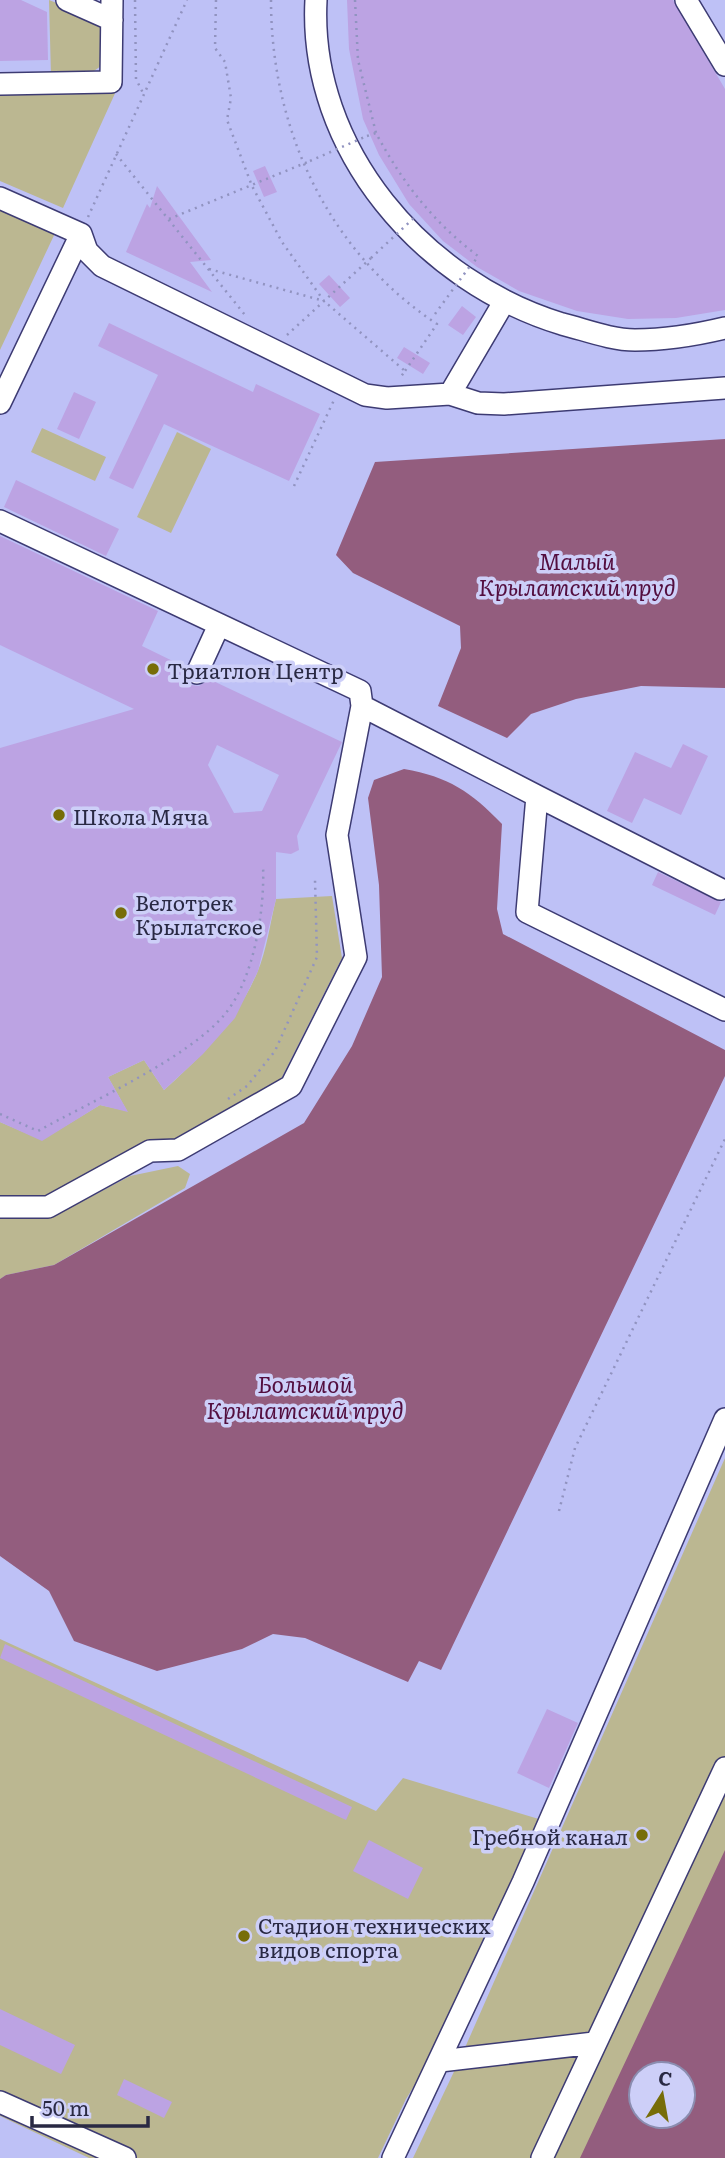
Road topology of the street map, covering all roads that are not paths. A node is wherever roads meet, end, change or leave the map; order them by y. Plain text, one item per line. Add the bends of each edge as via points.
1 (67, 0) edge
2 (316, 0) edge
3 (686, 0) edge
4 (112, 10) edge
5 (725, 65) edge
6 (0, 84) edge
7 (0, 198) edge
8 (81, 234) junction
9 (504, 302) junction
10 (725, 328) edge
11 (725, 388) edge
12 (450, 394) junction
13 (0, 403) edge
14 (0, 521) edge
15 (219, 625) junction
16 (197, 673) dead end
17 (362, 706) junction
18 (537, 796) junction
19 (720, 888) dead end
20 (725, 1010) edge
21 (0, 1208) edge
22 (725, 1419) edge
23 (725, 1768) edge
24 (594, 2043) junction
25 (440, 2061) junction
26 (0, 2102) edge
27 (125, 2158) edge
28 (393, 2158) edge
29 (542, 2158) edge

1 - 4 lane
2 - 9 lane via 314,27 322,68 339,125 356,161 414,238 439,261
3 - 5 lane
4 - 6 lane via 111,82
7 - 8 lane
8 - 12 lane via 87,251 102,266 365,395
8 - 13 lane
9 - 10 lane via 582,330 634,340
9 - 12 lane
11 - 12 lane via 504,404 478,403
14 - 15 lane
15 - 16 lane
15 - 17 lane via 360,691
17 - 18 lane
17 - 21 lane via 337,835 356,957 291,1086 178,1150 150,1151 48,1207
18 - 19 lane
18 - 20 lane via 527,912
22 - 25 lane
23 - 24 lane
24 - 25 lane
24 - 29 lane
25 - 28 lane
26 - 27 lane

